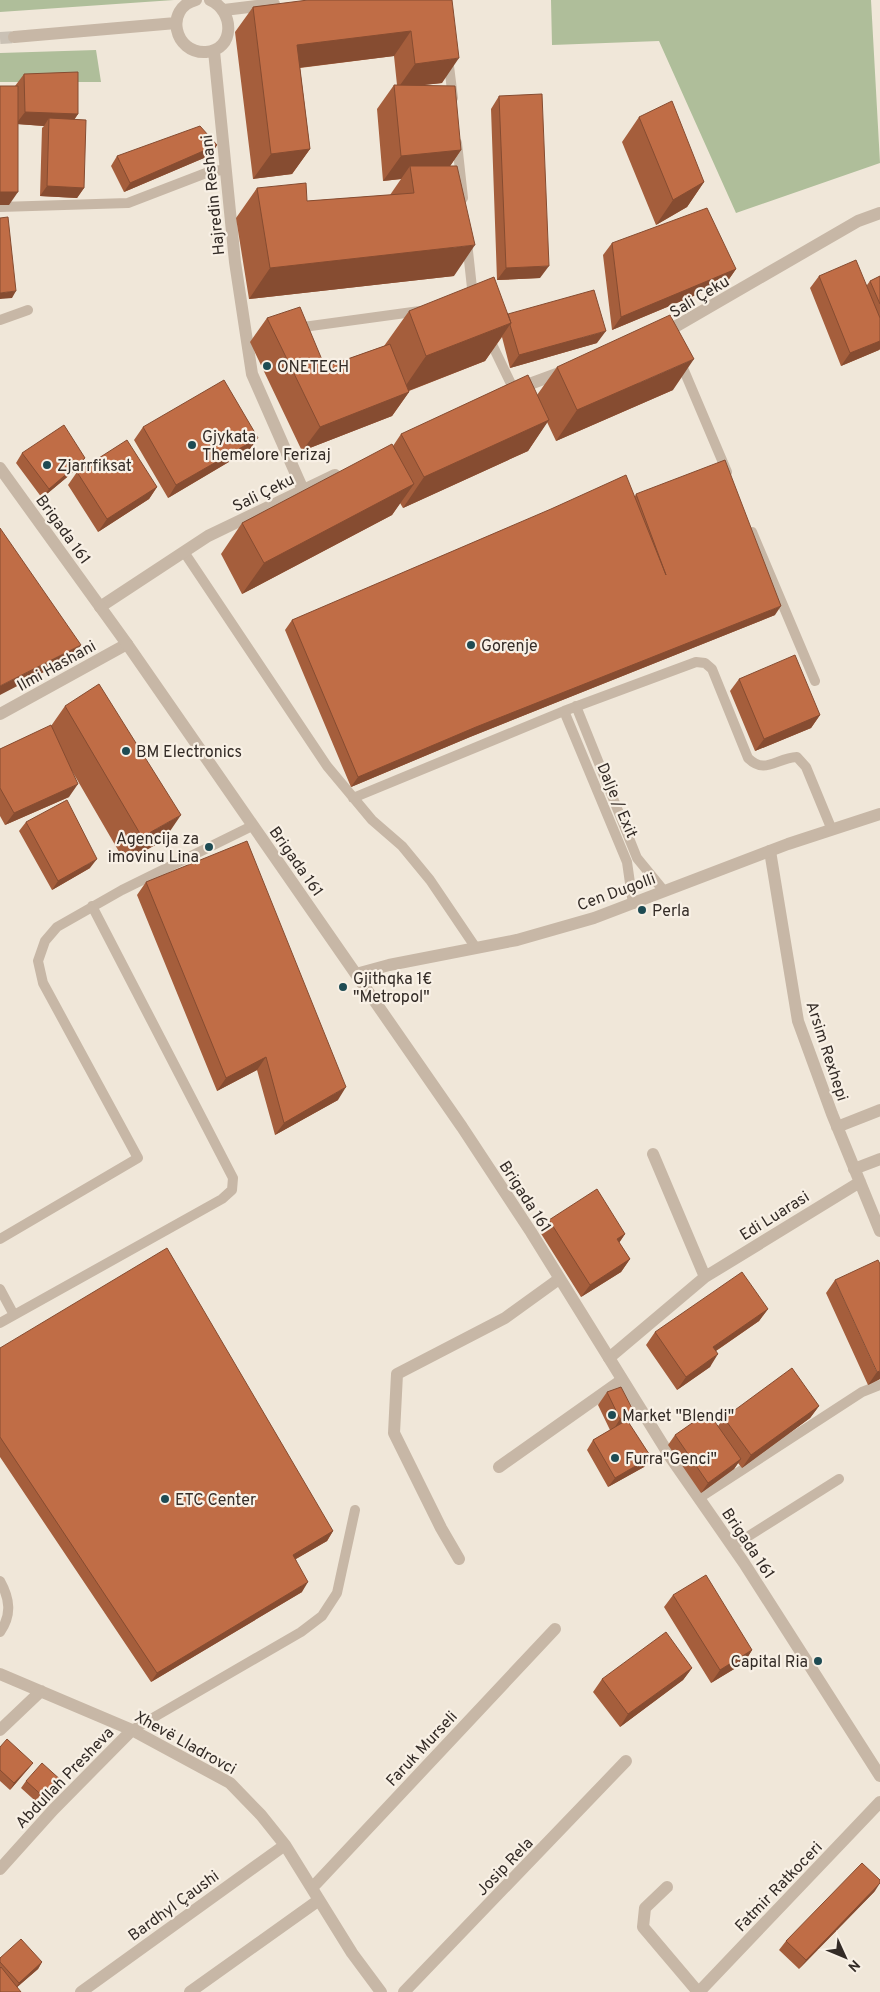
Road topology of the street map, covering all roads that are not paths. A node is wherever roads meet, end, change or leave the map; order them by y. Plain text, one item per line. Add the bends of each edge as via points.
1 (196, 0) edge
2 (210, 0) edge
3 (284, 3) edge
4 (224, 10) junction
5 (176, 23) junction
6 (14, 38) tunnel mouth
7 (448, 49) edge
8 (214, 51) junction
9 (454, 108) edge
10 (456, 128) edge
11 (226, 169) junction
12 (464, 206) edge
13 (0, 207) edge
14 (880, 213) edge
15 (466, 236) edge
16 (469, 305) edge
17 (435, 309) edge
18 (28, 310) dead end
19 (0, 320) edge
20 (283, 330) edge
21 (486, 330) edge
22 (650, 340) edge
23 (672, 342) junction
24 (577, 366) edge
25 (509, 392) joint
26 (0, 468) edge
27 (347, 469) edge
28 (730, 479) edge
29 (4, 481) edge
30 (303, 490) junction
31 (749, 525) edge
32 (184, 552) junction
33 (100, 606) junction
34 (127, 644) junction
35 (815, 681) dead end
36 (576, 706) junction
37 (564, 710) junction
38 (0, 714) edge
39 (353, 798) junction
40 (880, 816) edge
41 (252, 826) junction
42 (832, 830) junction
43 (770, 851) junction
44 (664, 891) junction
45 (633, 904) junction
46 (92, 906) junction
47 (476, 948) junction
48 (356, 974) junction
49 (880, 1110) edge
50 (837, 1127) junction
51 (653, 1154) dead end
52 (880, 1159) edge
53 (854, 1169) junction
54 (860, 1182) junction
55 (880, 1232) edge
56 (0, 1239) edge
57 (705, 1277) junction
58 (559, 1279) junction
59 (0, 1289) edge
60 (14, 1315) junction
61 (0, 1323) edge
62 (609, 1358) junction
63 (622, 1380) junction
64 (880, 1385) edge
65 (499, 1468) dead end
66 (839, 1479) dead end
67 (699, 1498) junction
68 (355, 1510) dead end
69 (733, 1546) junction
70 (460, 1559) dead end
71 (0, 1581) edge
72 (554, 1629) dead end
73 (0, 1632) edge
74 (0, 1674) edge
75 (41, 1691) junction
76 (0, 1730) edge
77 (132, 1730) junction
78 (626, 1761) dead end
79 (880, 1776) edge
80 (880, 1802) edge
81 (285, 1845) junction
82 (0, 1869) edge
83 (667, 1887) dead end
84 (312, 1888) junction
85 (319, 1900) junction
86 (81, 1992) edge
87 (190, 1992) edge
88 (381, 1992) edge
89 (404, 1992) edge
90 (698, 1992) edge

1 - 5 street via 184,6
2 - 4 street
3 - 4 street
4 - 8 street via 228,18 227,36
5 - 6 street
5 - 8 street via 180,41 187,48 196,52
7 - 9 lane
8 - 11 street, Hajredin Reshani
10 - 12 lane
11 - 13 lane via 206,173 128,203
11 - 30 street, Hajredin Reshani via 250,335 252,374
14 - 23 street, Sali Çeku via 858,221
15 - 16 lane
17 - 20 lane
18 - 19 lane
21 - 25 lane
22 - 23 street, Sali Çeku
23 - 28 lane
24 - 25 street
26 - 29 street, Brigada 161
27 - 30 street, Sali Çeku
29 - 33 street, Brigada 161
30 - 32 street, Sali Çeku via 208,536
31 - 35 lane
32 - 33 street, Sali Çeku
32 - 39 lane
33 - 34 street, Brigada 161
34 - 38 street, Ilmi Hashani
34 - 41 street, Brigada 161
36 - 37 lane
36 - 42 lane via 696,662 705,663 712,669 748,758 763,767 786,757 797,757 806,767
36 - 44 lane via 637,858
37 - 39 lane
37 - 45 lane, Dalje / Exit via 627,862
39 - 47 lane via 402,846 430,880
40 - 42 street, Cen Dugolli
41 - 46 lane
41 - 48 street, Brigada 161
42 - 43 street, Cen Dugolli
43 - 44 street, Cen Dugolli
43 - 50 street, Arsim Rexhepi via 798,1021
44 - 45 street, Cen Dugolli
45 - 47 street, Cen Dugolli via 517,940
46 - 56 lane via 57,927 44,941 38,960 43,983 138,1158
46 - 60 lane via 233,1178 232,1190 222,1199
47 - 48 street, Cen Dugolli
48 - 58 street, Brigada 161 via 462,1127
49 - 50 street
50 - 53 street, Arsim Rexhepi
51 - 57 street
52 - 53 street
53 - 54 street, Arsim Rexhepi
54 - 55 street, Arsim Rexhepi
54 - 57 street, Edi Luarasi
57 - 62 street, Edi Luarasi
58 - 62 street, Brigada 161
58 - 70 street via 505,1318 397,1374 394,1433
59 - 60 lane
60 - 61 lane
62 - 63 street, Brigada 161
63 - 65 street
63 - 67 street, Brigada 161
64 - 67 lane via 862,1392
66 - 69 lane
67 - 69 street, Brigada 161
68 - 77 lane via 337,1593 322,1616 301,1632
69 - 79 street, Brigada 161
71 - 73 lane via 8,1605 8,1620
72 - 84 street, Faruk Murseli
74 - 75 street, Xhevë Lladrovci
75 - 76 street
75 - 77 street, Xhevë Lladrovci
77 - 81 street, Xhevë Lladrovci via 230,1783
77 - 82 street, Abdullah Presheva
78 - 89 street, Josip Rela
80 - 90 street, Fatmir Ratkoceri
81 - 84 street, Xhevë Lladrovci
81 - 86 street, Bardhyl Çaushi
83 - 90 street, Fatmir Ratkoceri via 645,1908 643,1926
84 - 85 street, Xhevë Lladrovci
85 - 87 street
85 - 88 street, Xhevë Lladrovci

